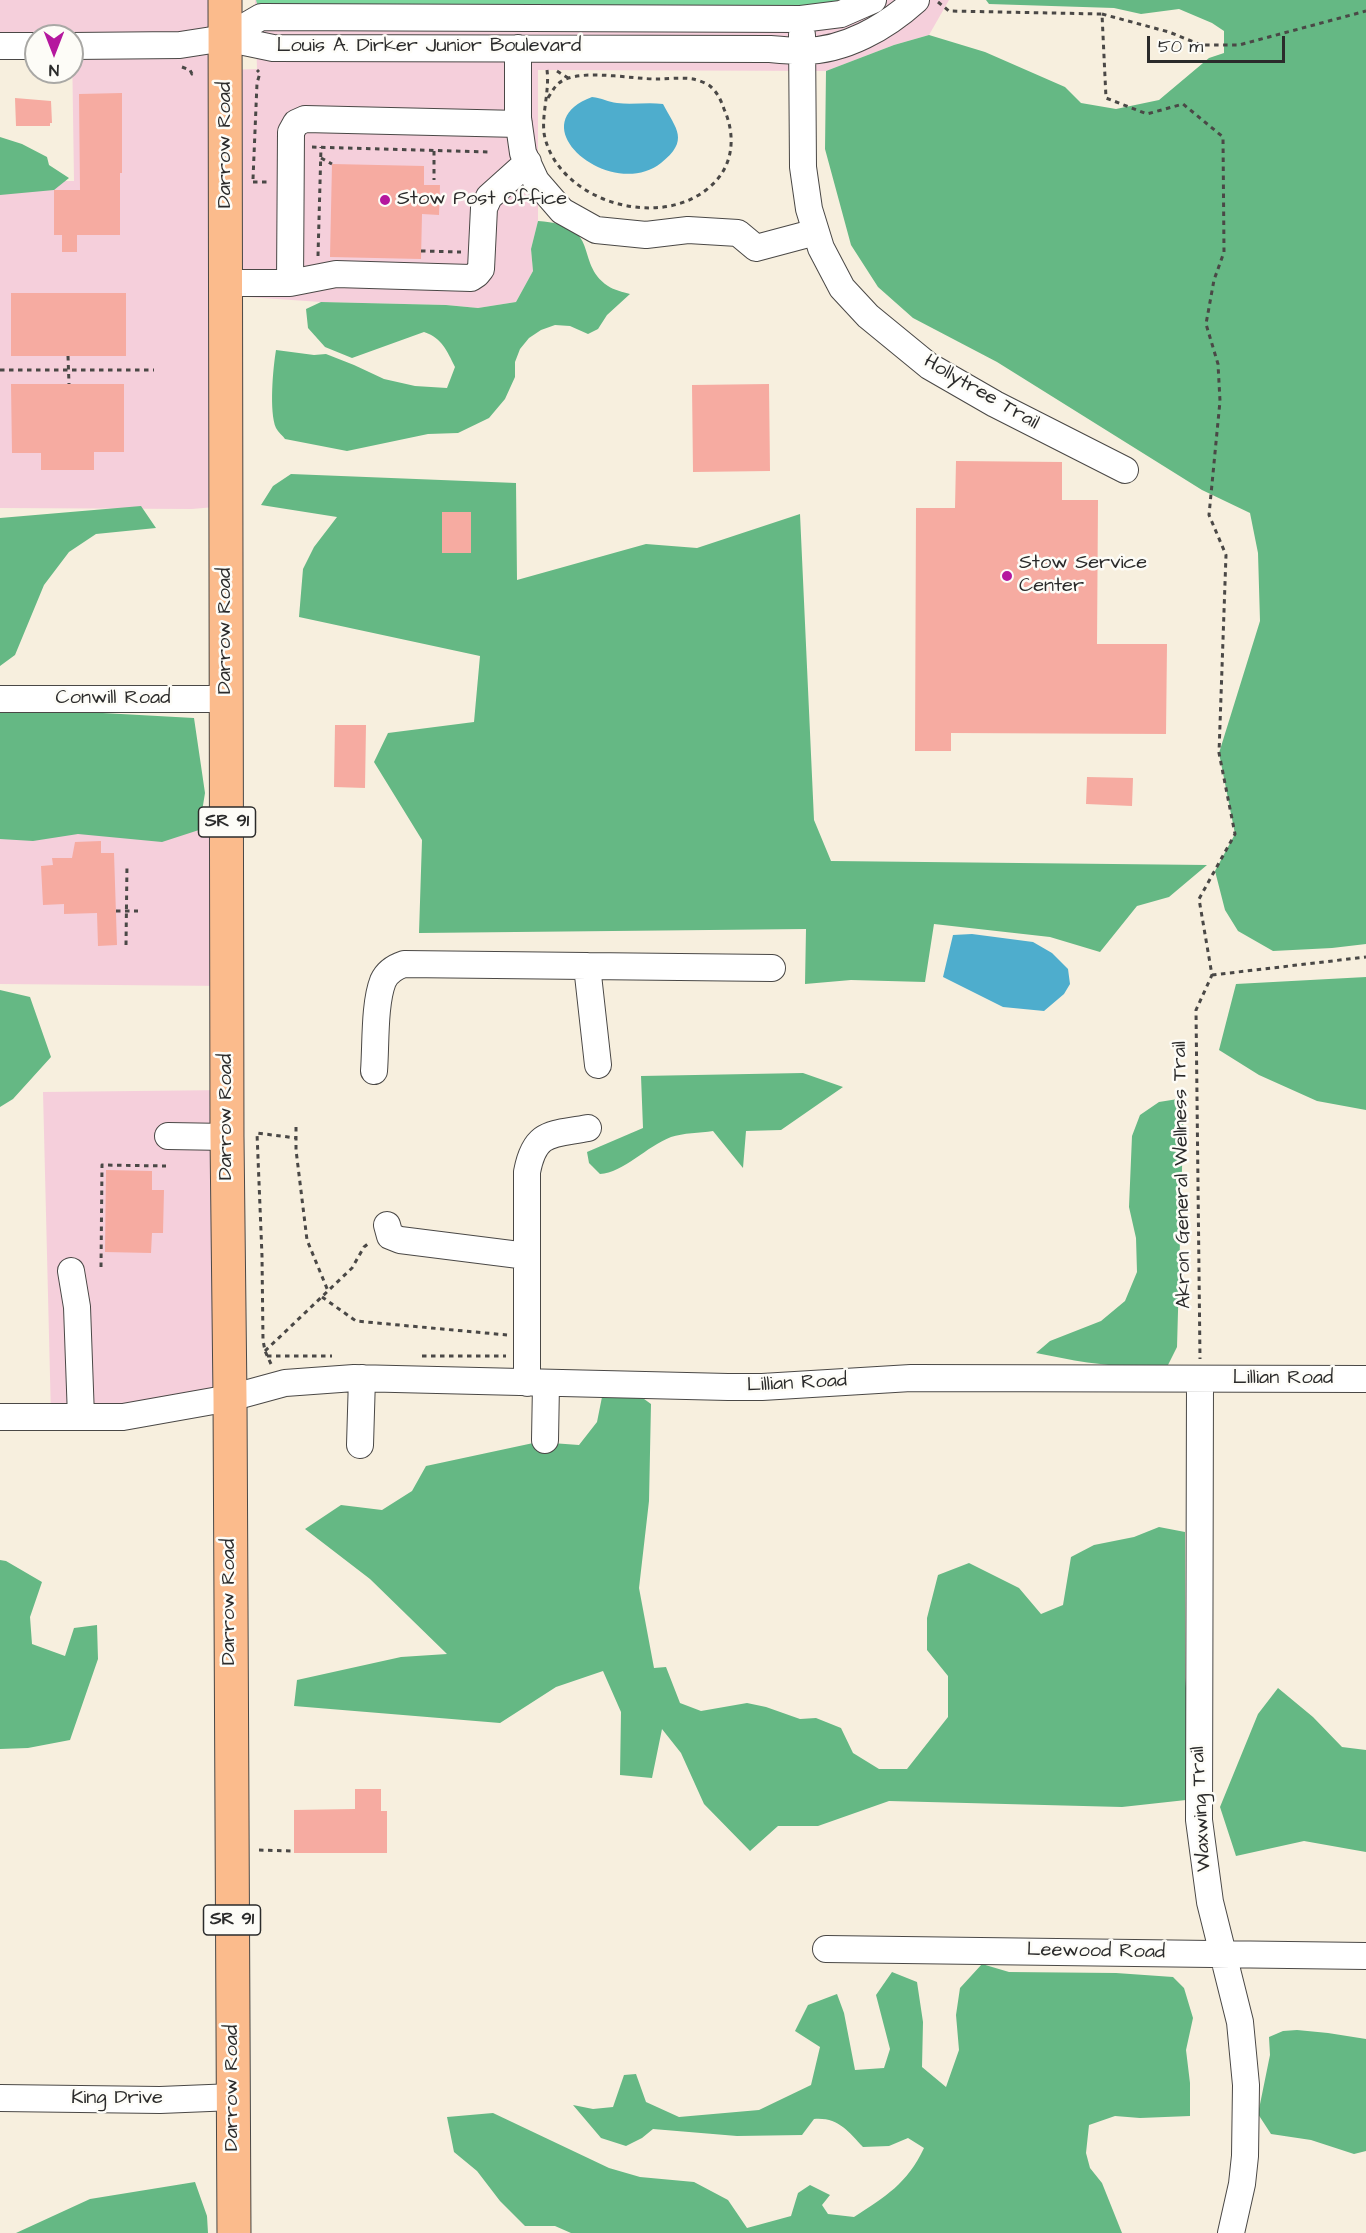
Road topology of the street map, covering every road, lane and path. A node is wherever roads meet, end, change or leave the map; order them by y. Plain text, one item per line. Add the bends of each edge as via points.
1 (225, 0) edge
2 (873, 0) edge
3 (916, 0) edge
4 (936, 0) edge
5 (530, 9) edge
6 (1366, 10) edge
7 (1102, 14) junction
8 (801, 19) junction
9 (225, 38) junction
10 (0, 46) edge
11 (24, 46) edge
12 (84, 46) edge
13 (518, 48) junction
14 (803, 51) junction
15 (546, 64) dead end
16 (257, 70) dead end
17 (548, 98) junction
18 (519, 124) junction
19 (303, 147) dead end
20 (321, 147) junction
21 (434, 151) junction
22 (490, 152) dead end
23 (321, 158) junction
24 (528, 162) junction
25 (332, 164) dead end
26 (434, 180) dead end
27 (253, 183) dead end
28 (816, 232) junction
29 (421, 251) dead end
30 (463, 252) dead end
31 (317, 278) junction
32 (226, 283) junction
33 (290, 283) junction
34 (68, 356) dead end
35 (0, 370) edge
36 (69, 370) junction
37 (154, 370) dead end
38 (69, 384) dead end
39 (1125, 470) dead end
40 (0, 699) edge
41 (227, 699) junction
42 (127, 864) dead end
43 (116, 911) dead end
44 (127, 911) junction
45 (138, 911) dead end
46 (126, 945) dead end
47 (1366, 957) edge
48 (587, 966) junction
49 (772, 969) dead end
50 (1212, 975) junction
51 (598, 1065) dead end
52 (374, 1071) dead end
53 (296, 1127) dead end
54 (588, 1128) dead end
55 (168, 1136) dead end
56 (227, 1137) junction
57 (296, 1138) junction
58 (128, 1165) junction
59 (166, 1166) dead end
60 (128, 1170) dead end
61 (389, 1231) joint
62 (527, 1256) junction
63 (101, 1267) dead end
64 (71, 1271) dead end
65 (328, 1291) junction
66 (322, 1297) junction
67 (527, 1339) junction
68 (265, 1351) junction
69 (271, 1364) dead end
70 (362, 1378) junction
71 (1200, 1379) junction
72 (1366, 1379) edge
73 (537, 1383) junction
74 (230, 1398) junction
75 (0, 1417) edge
76 (81, 1417) junction
77 (545, 1440) dead end
78 (360, 1445) dead end
79 (259, 1840) dead end
80 (294, 1851) dead end
81 (826, 1949) dead end
82 (1223, 1955) junction
83 (1366, 1956) edge
84 (234, 2097) junction
85 (0, 2098) edge
86 (234, 2233) edge
87 (1231, 2233) edge

1 - 9 main road, Darrow Road / SR 91
2 - 8 street, Louis A. Dirker Junior Boulevard via 841,14
3 - 14 street, Louis A. Dirker Junior Boulevard via 850,43
4 - 7 path via 949,11
5 - 8 street, Louis A. Dirker Junior Boulevard
5 - 9 street, Louis A. Dirker Junior Boulevard via 261,17
6 - 7 path via 1239,45 1201,45
7 - 50 path via 1106,98 1147,114 1183,104 1223,136 1224,252 1206,324 1218,364 1220,401 1209,515 1226,555 1219,753 1235,834 1199,899
8 - 14 street, Hollytree Trail
9 - 12 street via 180,45
9 - 13 street, Louis A. Dirker Junior Boulevard via 273,48
9 - 32 main road, Darrow Road / SR 91
10 - 11 street
13 - 14 street, Louis A. Dirker Junior Boulevard
13 - 18 street
14 - 28 street, Hollytree Trail via 802,166
15 - 17 path
16 - 27 path via 260,73
17 - 17 path via 544,135 557,164 585,190 610,201 635,207 689,201 708,189 725,170 731,154 732,132 719,97 709,85 693,79 625,75 568,78 556,84
18 - 24 street
18 - 33 street via 305,119 296,123 291,132
19 - 20 path
20 - 21 path
20 - 23 path
21 - 22 path
21 - 26 path
23 - 25 path
23 - 31 path
24 - 28 street via 536,181 562,211 596,230 646,235 688,230 738,233 756,248
24 - 31 street via 489,197 484,208 481,269 471,278 336,274
28 - 39 street, Hollytree Trail via 842,288 868,316 929,366
29 - 30 path
31 - 33 street
32 - 33 street
32 - 41 main road, Darrow Road / SR 91
34 - 36 path
35 - 36 path
36 - 37 path
36 - 38 path
40 - 41 street, Conwill Road
41 - 56 main road, Darrow Road / SR 91
42 - 44 path
43 - 44 path
44 - 45 path
44 - 46 path
47 - 50 path
48 - 49 street
48 - 51 street
48 - 52 street via 404,964 394,968 384,980 379,998
50 - 71 path, Akron General Wellness Trail via 1196,1011
53 - 57 path
54 - 62 street via 550,1136 537,1143 530,1155
55 - 56 street
56 - 74 main road, Darrow Road / SR 91
57 - 65 path via 307,1240
57 - 68 path via 257,1133
58 - 59 path
58 - 60 path
58 - 63 path via 102,1165
61 - 62 street via 399,1240
61 - 65 path via 367,1244 352,1268
62 - 67 street
64 - 76 street via 77,1307
65 - 66 path
66 - 67 path via 356,1321
66 - 68 path
67 - 73 street
68 - 69 path
70 - 73 street, Lillian Road
70 - 74 street, Lillian Road via 285,1383
70 - 78 street
71 - 72 street, Lillian Road
71 - 73 street, Lillian Road via 911,1378 762,1387
71 - 82 street, Waxwing Trail via 1199,1820 1208,1890
73 - 77 street
74 - 76 street, Lillian Road via 123,1417
74 - 84 main road, Darrow Road / SR 91
75 - 76 street, Lillian Road
79 - 80 path via 259,1852
81 - 82 street, Leewood Road
82 - 83 street, Leewood Road
82 - 87 street, Waxwing Trail via 1240,2022 1246,2085 1245,2156
84 - 85 street, King Drive
84 - 86 main road, Darrow Road / SR 91

